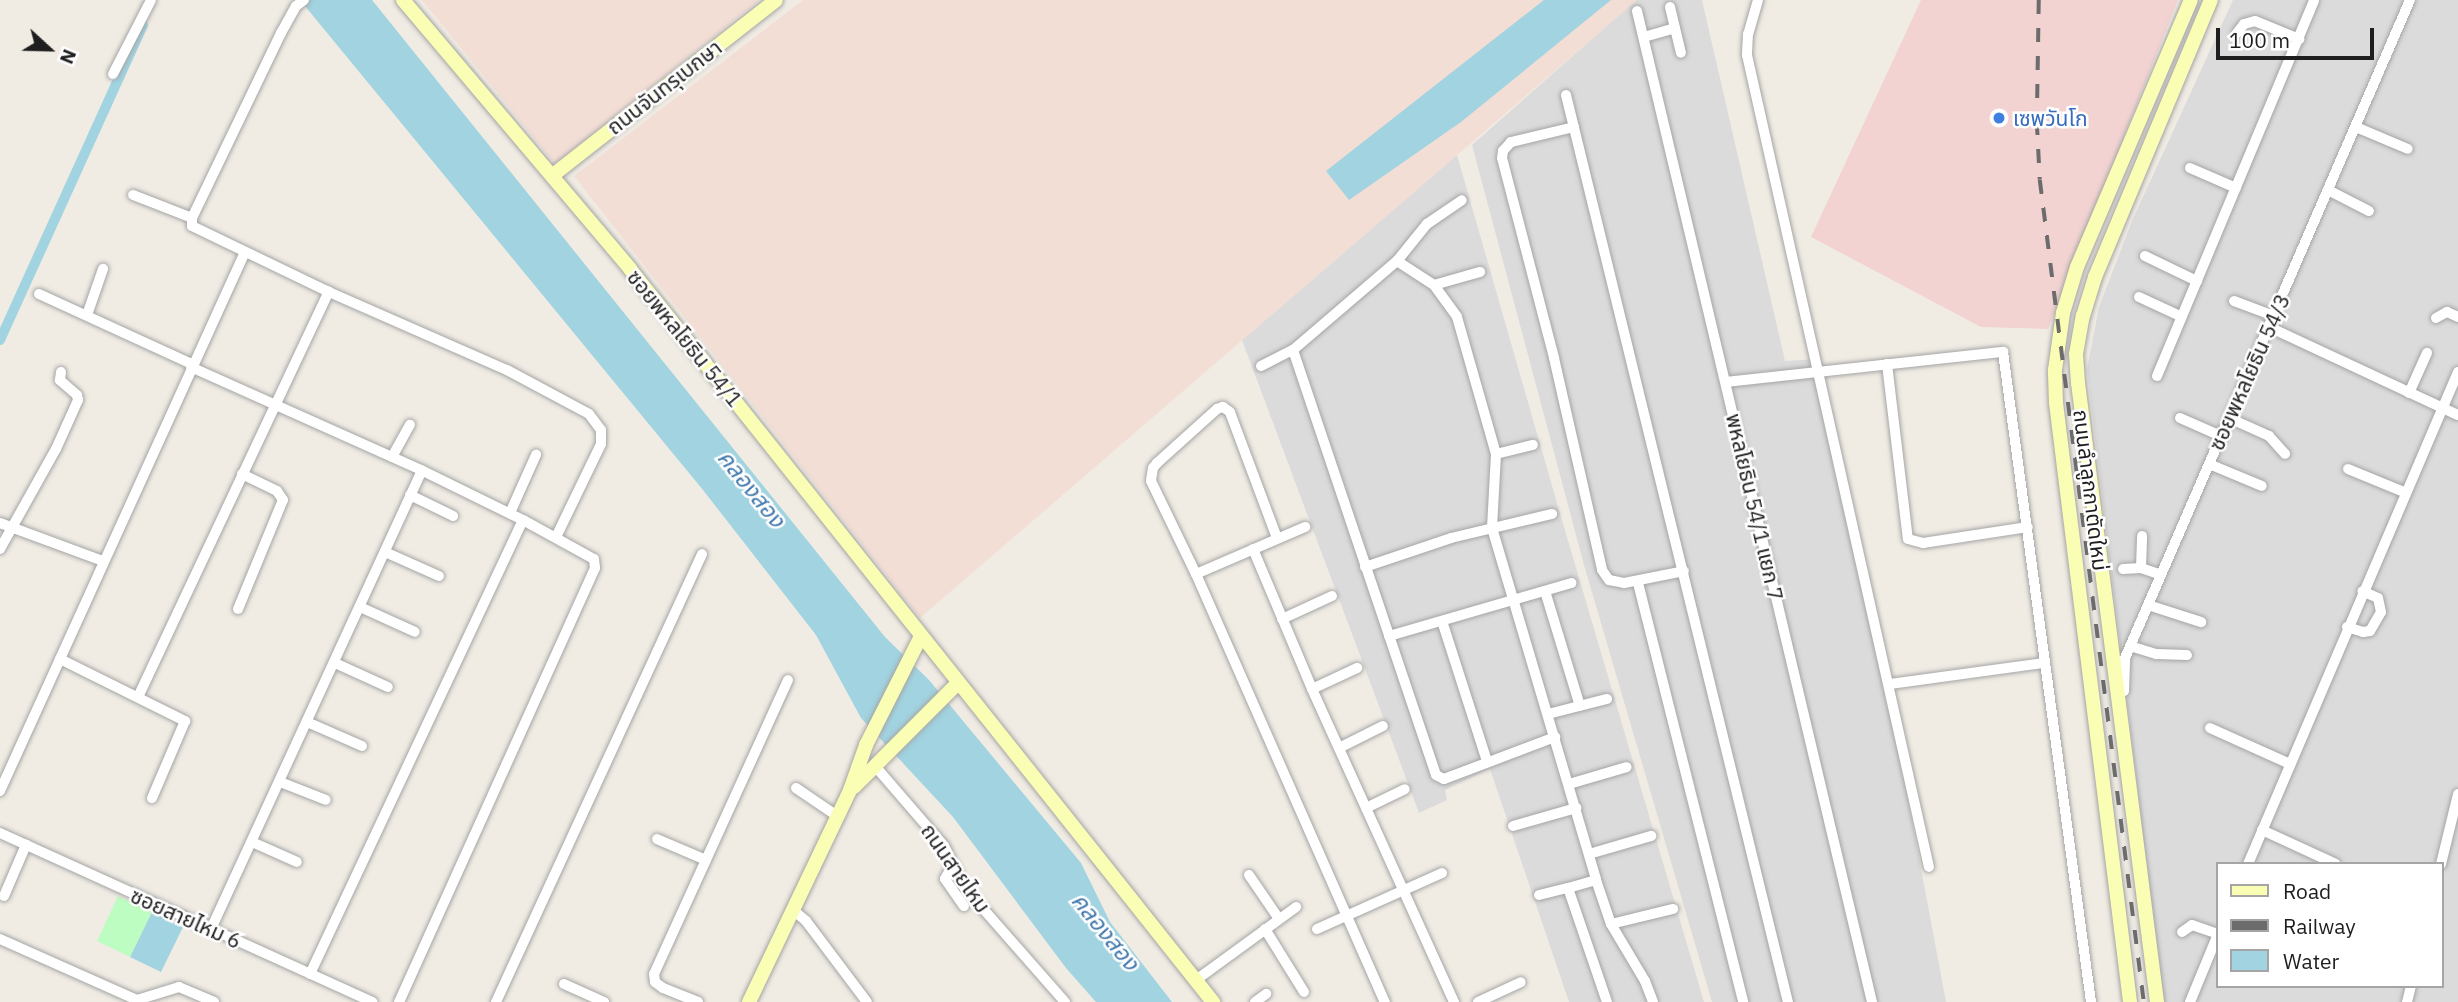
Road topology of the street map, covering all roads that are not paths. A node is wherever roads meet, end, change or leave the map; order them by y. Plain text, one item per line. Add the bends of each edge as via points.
1 (151, 0) edge
2 (403, 0) edge
3 (776, 0) edge
4 (1758, 0) edge
5 (2191, 0) edge
6 (2211, 0) edge
7 (2314, 0) edge
8 (2410, 0) edge
9 (300, 3) edge
10 (1670, 7) dead end
11 (1637, 11) dead end
12 (1675, 28) junction
13 (2237, 33) dead end
14 (1644, 37) junction
15 (2299, 39) junction
16 (1681, 53) dead end
17 (113, 74) dead end
18 (1566, 95) dead end
19 (1574, 127) junction
20 (2356, 127) junction
21 (2408, 149) dead end
22 (2190, 168) dead end
23 (553, 175) junction
24 (2236, 188) junction
25 (2328, 190) junction
26 (133, 195) dead end
27 (1462, 200) dead end
28 (2369, 211) dead end
29 (192, 218) junction
30 (245, 252) junction
31 (2145, 256) dead end
32 (1397, 261) junction
33 (103, 269) dead end
34 (1480, 272) dead end
35 (2197, 281) junction
36 (1434, 285) junction
37 (330, 292) junction
38 (39, 294) dead end
39 (2139, 297) dead end
40 (2234, 301) dead end
41 (87, 315) junction
42 (2274, 316) junction
43 (2182, 317) junction
44 (2458, 317) edge
45 (2436, 318) dead end
46 (2269, 327) junction
47 (1293, 349) junction
48 (2427, 353) dead end
49 (1887, 364) junction
50 (192, 366) junction
51 (1261, 366) dead end
52 (1818, 371) junction
53 (61, 372) dead end
54 (2458, 372) edge
55 (2157, 376) dead end
56 (1726, 382) junction
57 (2409, 393) junction
58 (275, 403) junction
59 (2442, 408) junction
60 (2458, 415) edge
61 (2180, 418) dead end
62 (2229, 418) junction
63 (410, 425) dead end
64 (2221, 436) junction
65 (1533, 445) dead end
66 (1496, 454) junction
67 (2285, 454) dead end
68 (536, 455) dead end
69 (393, 457) junction
70 (2209, 464) junction
71 (2348, 469) dead end
72 (242, 474) junction
73 (420, 475) dead end
74 (2263, 486) dead end
75 (2404, 492) junction
76 (410, 495) junction
77 (510, 513) junction
78 (1552, 514) dead end
79 (453, 516) dead end
80 (523, 520) junction
81 (5, 525) edge
82 (1305, 527) dead end
83 (2028, 527) junction
84 (1492, 528) junction
85 (2142, 536) dead end
86 (556, 537) junction
87 (1277, 538) junction
88 (1253, 549) junction
89 (0, 550) edge
90 (385, 552) junction
91 (702, 554) dead end
92 (103, 561) junction
93 (1366, 567) junction
94 (2141, 568) junction
95 (2123, 569) dead end
96 (1684, 571) junction
97 (1196, 574) junction
98 (2161, 575) junction
99 (439, 576) dead end
100 (1572, 583) dead end
101 (1639, 583) junction
102 (1545, 591) junction
103 (2362, 591) junction
104 (1332, 596) dead end
105 (1515, 599) junction
106 (2148, 605) junction
107 (360, 607) junction
108 (238, 609) dead end
109 (1282, 619) junction
110 (1442, 621) junction
111 (2202, 622) dead end
112 (2347, 627) junction
113 (415, 632) dead end
114 (921, 636) junction
115 (1389, 636) junction
116 (2130, 646) junction
117 (2188, 654) dead end
118 (60, 659) junction
119 (335, 663) junction
120 (2043, 663) junction
121 (1357, 668) dead end
122 (788, 680) dead end
123 (1890, 684) junction
124 (388, 687) dead end
125 (953, 689) junction
126 (1312, 689) junction
127 (138, 697) junction
128 (1607, 699) dead end
129 (1580, 706) junction
130 (1548, 714) junction
131 (307, 722) junction
132 (1383, 726) dead end
133 (2210, 728) dead end
134 (1555, 737) junction
135 (362, 746) dead end
136 (1339, 748) junction
137 (2130, 751) dead end
138 (880, 761) junction
139 (1487, 761) junction
140 (2290, 764) junction
141 (1628, 767) dead end
142 (280, 782) junction
143 (1569, 784) junction
144 (796, 788) dead end
145 (1405, 789) dead end
146 (850, 790) junction
147 (0, 791) edge
148 (2458, 794) edge
149 (152, 799) dead end
150 (326, 800) dead end
151 (1366, 807) junction
152 (1576, 807) junction
153 (838, 817) junction
154 (1513, 826) dead end
155 (2262, 830) junction
156 (0, 833) edge
157 (1651, 836) dead end
158 (657, 839) dead end
159 (2453, 839) edge
160 (252, 842) junction
161 (26, 845) junction
162 (1589, 854) junction
163 (706, 860) junction
164 (297, 862) dead end
165 (2249, 862) edge
166 (2332, 862) edge
167 (2442, 862) edge
168 (953, 865) junction
169 (1929, 866) dead end
170 (1442, 873) dead end
171 (1249, 875) dead end
172 (1596, 880) junction
173 (1568, 888) junction
174 (1404, 890) junction
175 (1539, 895) dead end
176 (5, 896) dead end
177 (2145, 897) junction
178 (2119, 902) junction
179 (964, 906) dead end
180 (1296, 907) dead end
181 (1673, 909) dead end
182 (793, 910) junction
183 (1345, 917) junction
184 (1279, 919) junction
185 (1611, 924) junction
186 (211, 929) junction
187 (1265, 929) junction
188 (1317, 929) dead end
189 (2182, 932) dead end
190 (2216, 933) edge
191 (0, 939) edge
192 (2216, 939) edge
193 (310, 974) junction
194 (1196, 980) junction
195 (1521, 982) dead end
196 (564, 984) dead end
197 (1304, 992) dead end
198 (1266, 994) dead end
199 (137, 1001) edge
200 (214, 1002) edge
201 (373, 1002) edge
202 (399, 1002) edge
203 (496, 1002) edge
204 (604, 1002) edge
205 (698, 1002) edge
206 (749, 1002) edge
207 (867, 1002) edge
208 (1065, 1002) edge
209 (1213, 1002) edge
210 (1255, 1002) edge
211 (1385, 1002) edge
212 (1454, 1002) edge
213 (1478, 1002) edge
214 (1607, 1002) edge
215 (1653, 1002) edge
216 (1742, 1002) edge
217 (1788, 1002) edge
218 (1872, 1002) edge
219 (2091, 1002) edge
220 (2130, 1002) edge
221 (2157, 1002) edge
222 (2190, 1002) edge

1 - 17 street
2 - 23 main road, ซอยพหลโยธิน 54/1
3 - 23 main road, ถนนจันทรุเบกษา
4 - 52 street via 1747,55
5 - 178 main road, ถนนลำลูกกาตัดใหม่ via 2077,267 2056,352 2056,403
6 - 177 main road, ถนนลำลูกกาตัดใหม่ via 2095,277 2077,354
7 - 15 street
8 - 20 street, ซอยพหลโยธิน 54/3
9 - 29 street
10 - 12 street
11 - 14 street, พหลโยธิน 54/1 แยก 7
12 - 14 street
12 - 16 street
13 - 15 street via 2244,24 2255,21
14 - 56 street, พหลโยธิน 54/1 แยก 7
15 - 24 street
18 - 19 street
19 - 96 street
19 - 101 street via 1511,142 1502,158 1602,570 1609,580
20 - 21 street
20 - 25 street, ซอยพหลโยธิน 54/3
22 - 24 street
23 - 114 main road, ซอยพหลโยธิน 54/1
24 - 35 street
25 - 28 street
25 - 42 street, ซอยพหลโยธิน 54/3
26 - 29 street
27 - 32 street via 1427,224
29 - 30 street via 195,229
30 - 37 street
30 - 50 street
31 - 35 street
32 - 36 street
32 - 47 street
33 - 41 street
34 - 36 street
35 - 43 street
36 - 66 street via 1457,317
37 - 58 street
37 - 86 street via 507,370 589,414 601,430 601,443
38 - 41 street
39 - 43 street
40 - 42 street
41 - 50 street
42 - 46 street, ซอยพหลโยธิน 54/3
43 - 55 street
44 - 45 street via 2447,312
46 - 57 street
46 - 62 street, ซอยพหลโยธิน 54/3
47 - 51 street
47 - 93 street
48 - 57 street
49 - 52 street
49 - 83 street via 2003,352
49 - 83 street via 1908,539 1923,543
50 - 58 street
50 - 92 street
52 - 56 street
52 - 123 street
53 - 81 street via 62,385 78,400 56,449
54 - 59 street
56 - 218 street, พหลโยธิน 54/1 แยก 7
57 - 59 street
58 - 69 street
58 - 72 street
59 - 60 street
59 - 75 street
61 - 64 street
62 - 64 street, ซอยพหลโยธิน 54/3
62 - 67 street via 2269,436
63 - 69 street
64 - 70 street, ซอยพหลโยธิน 54/3
65 - 66 street
66 - 84 street
68 - 77 street
69 - 77 street
70 - 74 street
70 - 98 street, ซอยพหลโยธิน 54/3
71 - 75 street
72 - 108 street via 277,491 282,500
72 - 127 street
73 - 76 street
75 - 103 street
76 - 79 street
76 - 90 street
77 - 80 street
78 - 84 street
80 - 86 street
80 - 193 street
81 - 89 street
81 - 92 street
82 - 87 street
83 - 120 street
84 - 93 street
84 - 105 street
85 - 94 street
86 - 202 street via 594,559 596,568
87 - 88 street
87 - 97 street via 1230,412 1217,409 1157,463 1151,474
88 - 97 street
88 - 109 street
90 - 99 street
90 - 107 street
91 - 203 street
92 - 118 street
93 - 115 street
94 - 95 street
94 - 98 street
96 - 101 street
96 - 217 street
97 - 183 street
98 - 106 street, ซอยพหลโยธิน 54/3
100 - 102 street
101 - 216 street
102 - 105 street
102 - 129 street
103 - 112 street
103 - 112 street via 2378,598 2381,612 2370,631
104 - 109 street
105 - 110 street
105 - 130 street
106 - 111 street
106 - 116 street, ซอยพหลโยธิน 54/3
107 - 113 street
107 - 119 street
109 - 126 street
110 - 115 street
110 - 139 street
112 - 140 street
114 - 125 main road, ซอยพหลโยธิน 54/1
114 - 146 main road via 866,745
115 - 139 street via 1436,775 1444,779
116 - 117 street via 2157,654
116 - 137 street, ซอยพหลโยธิน 54/3 via 2123,676
118 - 127 street
118 - 147 street
119 - 124 street
119 - 131 street
120 - 123 street
120 - 219 street
121 - 126 street
122 - 163 street
123 - 169 street
125 - 138 main road
125 - 194 main road, ซอยพหลโยธิน 54/1
126 - 136 street
127 - 149 street via 185,722
128 - 129 street
129 - 130 street
130 - 134 street
131 - 135 street
131 - 142 street
132 - 136 street
133 - 140 street
134 - 139 street
134 - 143 street
136 - 151 street
138 - 146 main road
138 - 168 street, ถนนสายไหม via 944,846
140 - 155 street
141 - 143 street
142 - 150 street
142 - 160 street
143 - 152 street
144 - 153 street
145 - 151 street
146 - 153 main road
148 - 159 street
151 - 174 street
152 - 154 street
152 - 162 street
153 - 182 main road
155 - 165 street
155 - 166 street
156 - 161 street, ซอยสายไหม 6
157 - 162 street
158 - 163 street
159 - 167 street
160 - 164 street
160 - 186 street
161 - 176 street
161 - 186 street, ซอยสายไหม 6
162 - 172 street
163 - 205 street via 654,974 663,988
168 - 179 street via 945,879
168 - 208 street, ถนนสายไหม via 964,887
170 - 174 street
171 - 184 street
172 - 173 street
172 - 185 street
173 - 175 street
173 - 214 street
174 - 183 street
174 - 212 street
177 - 178 main road
177 - 221 main road, ถนนลำลูกกาตัดใหม่
178 - 220 main road, ถนนลำลูกกาตัดใหม่
180 - 184 street
181 - 185 street
182 - 206 main road
182 - 207 street
183 - 188 street
183 - 211 street
184 - 187 street
185 - 215 street
186 - 193 street, ซอยสายไหม 6
187 - 194 street
187 - 197 street
189 - 190 street via 2192,925
191 - 199 street
192 - 222 street
193 - 201 street, ซอยสายไหม 6
194 - 209 main road, ซอยพหลโยธิน 54/1
195 - 213 street
196 - 204 street
198 - 210 street
199 - 200 street via 179,987

